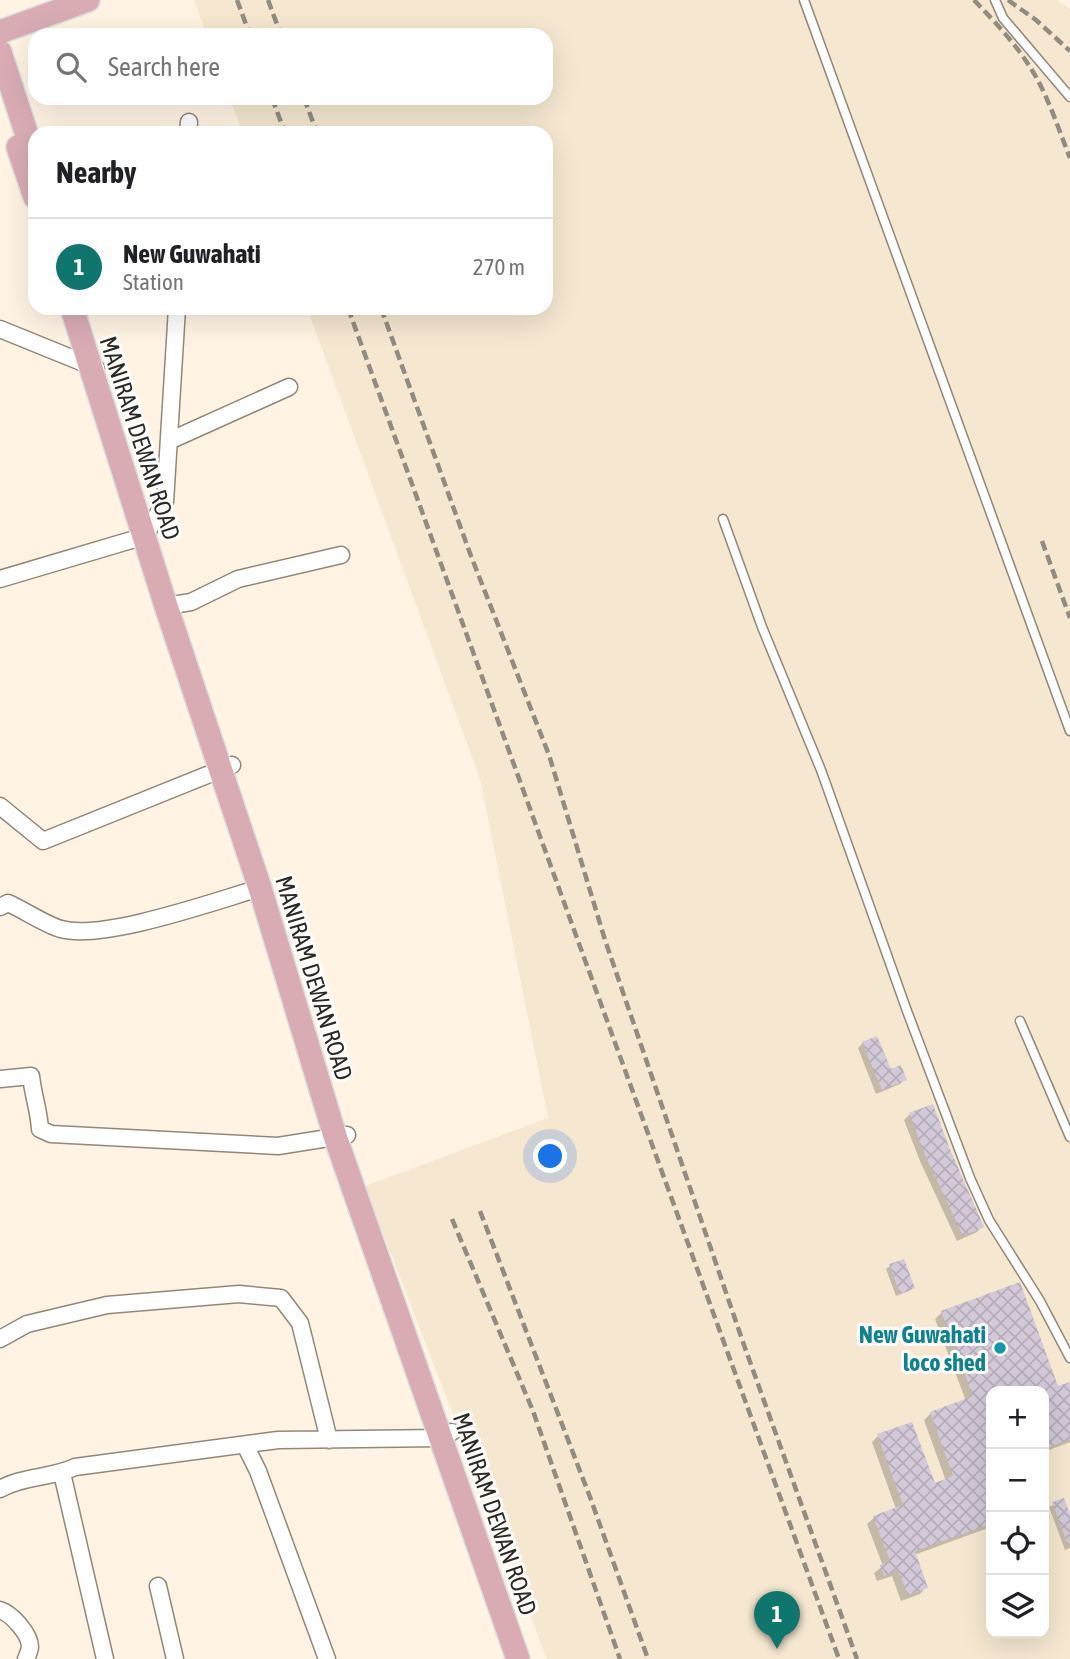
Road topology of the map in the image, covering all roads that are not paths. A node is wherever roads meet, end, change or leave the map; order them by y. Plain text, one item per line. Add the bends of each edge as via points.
1 (88, 0) edge
2 (804, 0) edge
3 (995, 0) edge
4 (60, 5) edge
5 (0, 32) edge
6 (0, 52) edge
7 (0, 95) edge
8 (1070, 97) edge
9 (28, 140) edge
10 (28, 177) edge
11 (75, 315) edge
12 (85, 315) edge
13 (177, 315) edge
14 (0, 329) edge
15 (96, 368) junction
16 (289, 387) dead end
17 (169, 441) junction
18 (723, 519) dead end
19 (149, 529) junction
20 (341, 555) dead end
21 (0, 579) edge
22 (172, 605) junction
23 (1070, 731) edge
24 (227, 768) junction
25 (1, 808) edge
26 (260, 888) junction
27 (0, 908) edge
28 (1020, 1021) dead end
29 (310, 1038) junction
30 (0, 1079) edge
31 (341, 1135) junction
32 (1070, 1137) edge
33 (0, 1339) edge
34 (1070, 1358) edge
35 (446, 1435) junction
36 (329, 1440) junction
37 (245, 1445) junction
38 (62, 1473) junction
39 (0, 1489) edge
40 (158, 1586) dead end
41 (0, 1611) edge
42 (26, 1659) edge
43 (105, 1659) edge
44 (174, 1659) edge
45 (327, 1659) edge
46 (518, 1659) edge
47 (530, 1659) edge

1 - 4 main road
2 - 23 lane
3 - 8 lane via 1003,18
4 - 5 main road
6 - 9 main road
7 - 10 main road
11 - 15 main road, MANIRAM DEWAN ROAD
12 - 15 main road, MANIRAM DEWAN ROAD
13 - 17 street
14 - 15 street
15 - 19 main road, MANIRAM DEWAN ROAD
16 - 17 street
17 - 19 street via 165,502
18 - 34 lane via 821,770 970,1178 989,1220
19 - 21 street
19 - 22 main road, MANIRAM DEWAN ROAD
20 - 22 street via 237,579 191,602
22 - 24 main road, MANIRAM DEWAN ROAD
24 - 25 street via 43,841
24 - 26 main road, MANIRAM DEWAN ROAD
24 - 29 main road, MANIRAM DEWAN ROAD via 271,882
26 - 27 street via 89,932 61,929 8,903
26 - 29 main road, MANIRAM DEWAN ROAD
28 - 32 lane
29 - 31 main road, MANIRAM DEWAN ROAD
30 - 31 street via 31,1076 40,1129 51,1134 278,1146
31 - 35 main road, MANIRAM DEWAN ROAD
33 - 36 street via 27,1324 107,1306 239,1294 281,1298 300,1323
35 - 36 street
35 - 46 main road, MANIRAM DEWAN ROAD
35 - 47 main road, MANIRAM DEWAN ROAD
36 - 37 street
37 - 38 street via 75,1467
37 - 45 street
38 - 39 street
38 - 43 street
40 - 44 street
41 - 42 street via 6,1612 27,1638

